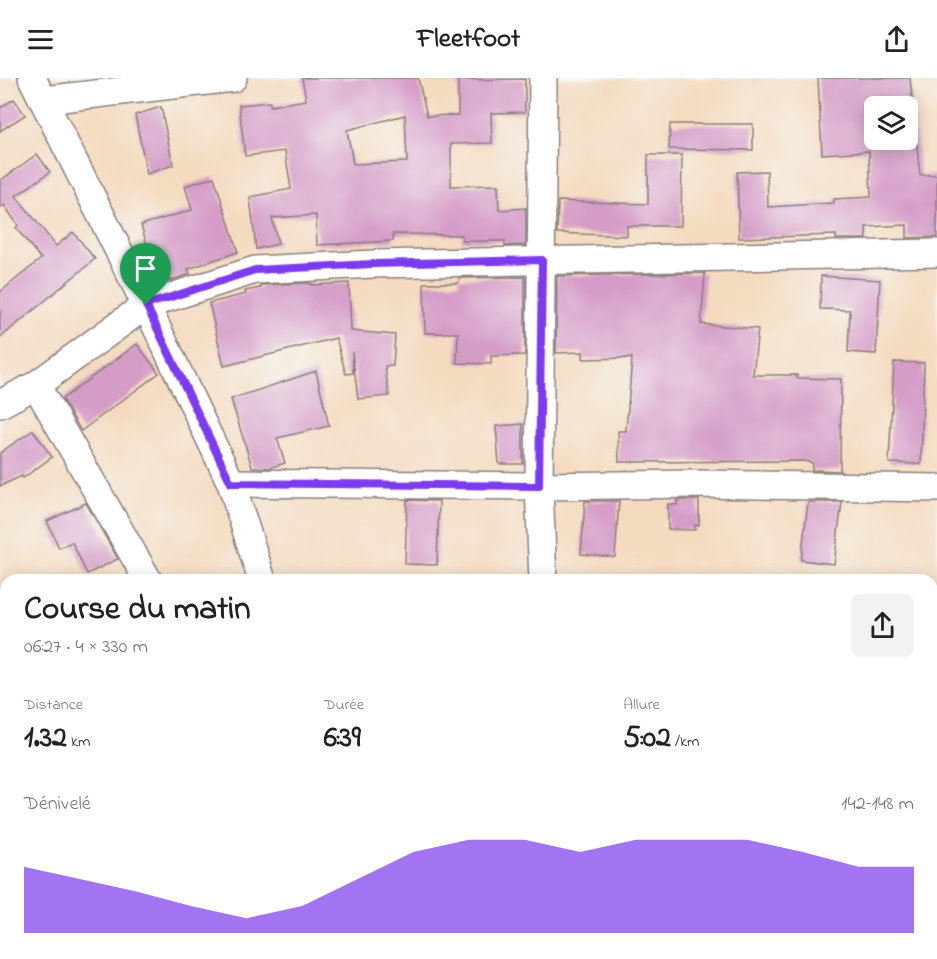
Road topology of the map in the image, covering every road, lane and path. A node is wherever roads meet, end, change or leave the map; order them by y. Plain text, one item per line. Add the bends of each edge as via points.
1 (233, 78) edge
2 (543, 78) edge
3 (38, 89) edge
4 (937, 253) edge
5 (542, 260) junction
6 (146, 305) junction
7 (36, 385) junction
8 (0, 404) edge
9 (231, 483) junction
10 (539, 486) junction
11 (937, 488) edge
12 (145, 574) edge
13 (260, 574) edge
14 (543, 574) edge

1 - 3 street
2 - 5 street
3 - 6 street
4 - 5 street
5 - 6 street via 255,270
5 - 10 street
6 - 7 street
6 - 9 street
7 - 8 street
7 - 12 street
9 - 10 street
9 - 13 street
10 - 11 street
10 - 14 street

